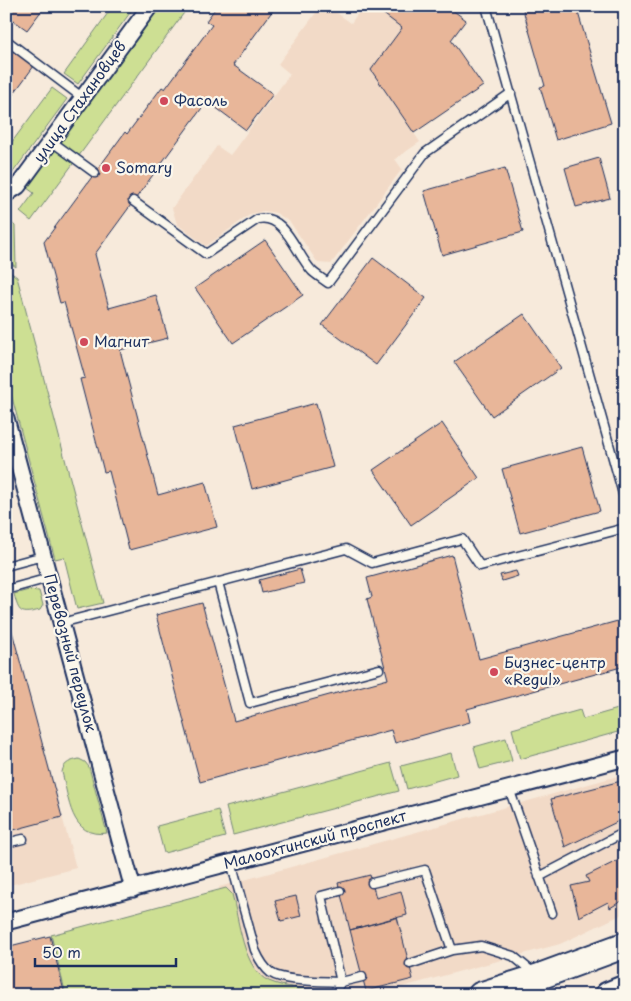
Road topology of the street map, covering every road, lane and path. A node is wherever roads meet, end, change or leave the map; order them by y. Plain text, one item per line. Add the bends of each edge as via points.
1 (150, 6) edge
2 (486, 6) edge
3 (6, 40) edge
4 (511, 94) junction
5 (83, 98) junction
6 (51, 141) junction
7 (95, 173) dead end
8 (6, 194) edge
9 (133, 201) dead end
10 (6, 418) edge
11 (625, 501) edge
12 (625, 528) edge
13 (43, 556) junction
14 (6, 566) edge
15 (49, 578) junction
16 (218, 582) junction
17 (6, 590) edge
18 (61, 623) junction
19 (379, 669) dead end
20 (625, 758) edge
21 (509, 788) junction
22 (625, 832) edge
23 (23, 839) dead end
24 (6, 843) edge
25 (231, 862) junction
26 (540, 877) junction
27 (372, 883) dead end
28 (132, 889) junction
29 (340, 891) dead end
30 (552, 913) dead end
31 (6, 922) edge
32 (625, 945) edge
33 (452, 950) junction
34 (410, 964) dead end
35 (362, 977) dead end
36 (538, 977) junction
37 (341, 982) junction
38 (625, 988) edge
39 (333, 995) edge
40 (480, 995) edge
41 (608, 995) edge

1 - 5 street, улица Стахановцев
2 - 4 lane
3 - 5 lane
4 - 9 lane via 425,153 328,283 312,271 274,220 258,219 206,254
4 - 11 lane
5 - 6 street, улица Стахановцев
6 - 7 lane
6 - 8 street, улица Стахановцев via 18,186
10 - 13 street, Перевозный переулок
12 - 16 lane via 480,566 462,539 372,562 346,549
13 - 14 lane
13 - 15 street, Перевозный переулок
15 - 17 lane
15 - 18 street, Перевозный переулок
16 - 18 lane
16 - 19 lane via 250,703
18 - 28 street, Перевозный переулок
20 - 21 street, Малоохтинский проспект
21 - 25 street, Малоохтинский проспект
21 - 26 lane
22 - 26 lane
23 - 24 lane
25 - 28 street, Малоохтинский проспект
25 - 37 lane via 255,950 262,964 282,978
26 - 30 lane
27 - 33 lane via 425,870
28 - 31 street, Малоохтинский проспект
29 - 37 lane via 321,896
32 - 36 main road
33 - 34 lane
33 - 36 lane via 481,946 513,956
35 - 37 lane
36 - 40 main road
37 - 39 lane
38 - 41 main road

